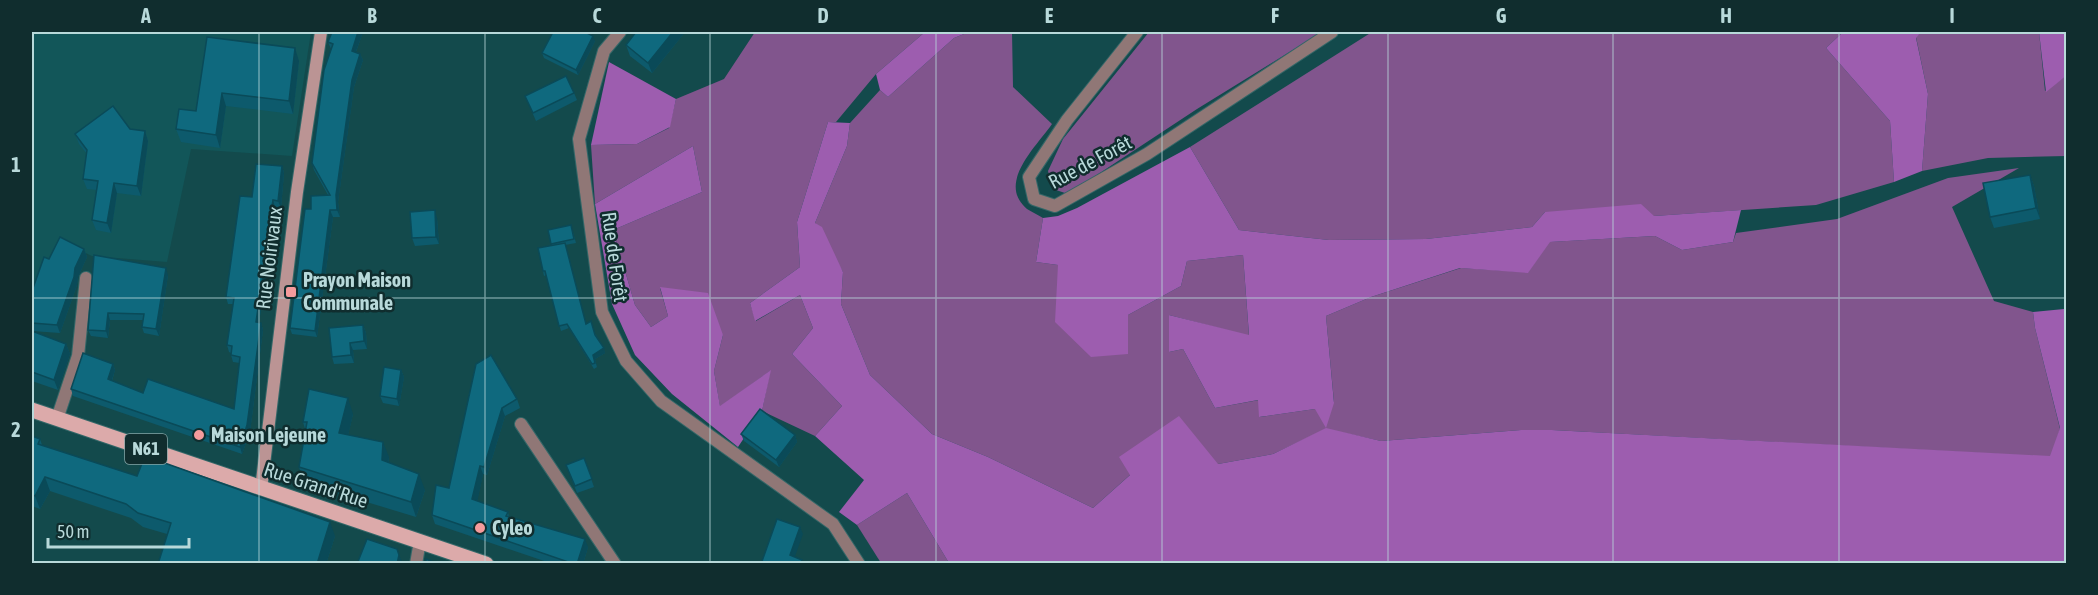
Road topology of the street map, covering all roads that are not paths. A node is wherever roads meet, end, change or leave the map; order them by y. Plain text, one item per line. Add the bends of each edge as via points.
1 (321, 32) edge
2 (620, 32) edge
3 (1137, 32) edge
4 (1332, 32) edge
5 (86, 278) dead end
6 (32, 410) edge
7 (57, 419) junction
8 (521, 424) dead end
9 (261, 489) junction
10 (420, 541) junction
11 (416, 564) edge
12 (486, 564) edge
13 (615, 564) edge
14 (859, 564) edge

1 - 9 main road, Rue Noirivaux
2 - 14 street, Rue de Forêt via 604,51 579,139 602,312 626,361 661,401 833,524
3 - 4 street, Rue de Forêt via 1067,120 1029,177 1034,199 1055,206 1147,154
5 - 7 street via 78,356
6 - 7 main road, Rue Grand'Rue / N61
7 - 9 main road, Rue Grand'Rue / N61
8 - 13 street
9 - 10 main road, Rue Grand'Rue / N61
10 - 11 street
10 - 12 main road, Rue Grand'Rue / N61

